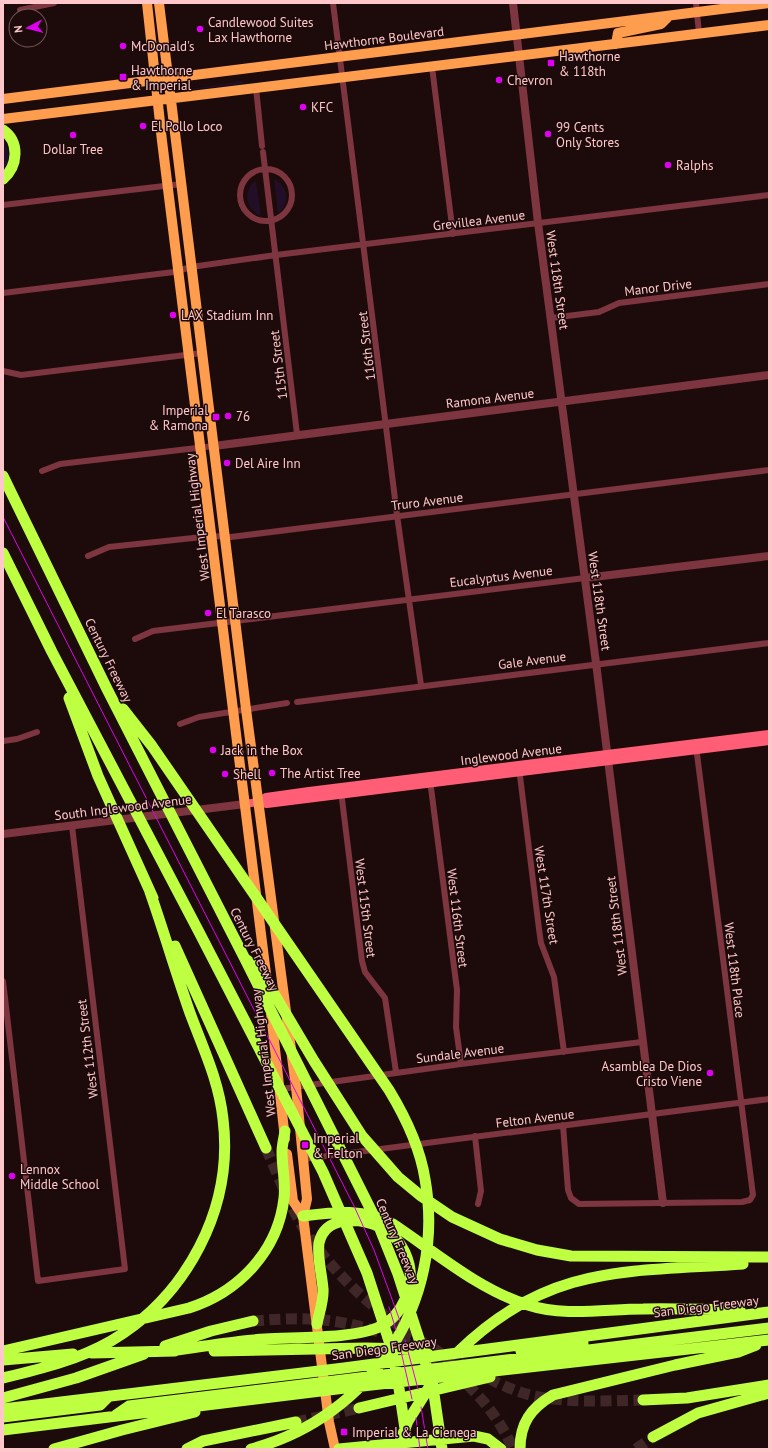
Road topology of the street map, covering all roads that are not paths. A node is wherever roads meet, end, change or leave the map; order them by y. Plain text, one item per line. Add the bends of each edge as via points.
1 (54, 3) edge
2 (147, 3) edge
3 (159, 3) edge
4 (334, 3) edge
5 (513, 3) edge
6 (769, 3) edge
7 (30, 8) edge
8 (697, 8) edge
9 (669, 16) junction
10 (769, 25) edge
11 (699, 33) junction
12 (517, 35) junction
13 (616, 44) junction
14 (519, 56) junction
15 (340, 57) junction
16 (432, 67) junction
17 (343, 78) junction
18 (169, 79) junction
19 (155, 80) junction
20 (256, 88) junction
21 (3, 99) edge
22 (171, 100) junction
23 (158, 101) junction
24 (3, 120) edge
25 (3, 130) edge
26 (265, 169) junction
27 (3, 179) edge
28 (181, 184) junction
29 (168, 186) junction
30 (769, 195) edge
31 (3, 205) edge
32 (272, 221) junction
33 (538, 223) junction
34 (453, 234) junction
35 (365, 245) junction
36 (276, 255) junction
37 (191, 267) junction
38 (179, 271) junction
39 (769, 284) edge
40 (3, 293) edge
41 (552, 318) junction
42 (202, 353) junction
43 (189, 354) junction
44 (3, 371) edge
45 (769, 375) edge
46 (562, 401) junction
47 (386, 423) junction
48 (297, 434) junction
49 (214, 446) junction
50 (201, 447) junction
51 (769, 470) edge
52 (42, 471) dead end
53 (3, 476) edge
54 (574, 494) junction
55 (397, 515) junction
56 (212, 536) junction
57 (225, 536) junction
58 (3, 553) edge
59 (88, 556) dead end
60 (769, 556) edge
61 (585, 578) junction
62 (408, 600) junction
63 (236, 622) junction
64 (223, 623) junction
65 (135, 639) dead end
66 (769, 642) edge
67 (52, 652) junction
68 (596, 663) junction
69 (421, 685) junction
70 (107, 689) junction
71 (297, 702) dead end
72 (287, 703) dead end
73 (246, 709) junction
74 (234, 712) junction
75 (180, 724) dead end
76 (37, 732) dead end
77 (769, 734) edge
78 (3, 741) edge
79 (769, 741) edge
80 (696, 747) junction
81 (608, 757) junction
82 (519, 768) junction
83 (430, 780) junction
84 (341, 791) junction
85 (258, 802) junction
86 (246, 804) junction
87 (72, 826) junction
88 (3, 834) edge
89 (150, 892) junction
90 (245, 959) junction
91 (3, 981) edge
92 (4, 1005) edge
93 (642, 1042) junction
94 (564, 1052) junction
95 (461, 1064) junction
96 (396, 1072) junction
97 (296, 1087) junction
98 (281, 1089) junction
99 (769, 1099) edge
100 (741, 1103) junction
101 (652, 1114) junction
102 (563, 1126) junction
103 (285, 1131) junction
104 (475, 1136) junction
105 (266, 1148) tunnel mouth
106 (303, 1159) junction
107 (663, 1203) junction
108 (478, 1204) dead end
109 (303, 1216) junction
110 (769, 1257) edge
111 (769, 1262) edge
112 (769, 1311) edge
113 (769, 1320) edge
114 (253, 1321) tunnel mouth
115 (317, 1324) junction
116 (769, 1328) edge
117 (769, 1340) edge
118 (3, 1351) edge
119 (169, 1351) junction
120 (436, 1355) junction
121 (3, 1360) edge
122 (541, 1366) junction
123 (3, 1378) edge
124 (345, 1383) junction
125 (769, 1385) edge
126 (303, 1389) junction
127 (769, 1393) edge
128 (434, 1394) junction
129 (109, 1396) junction
130 (3, 1398) edge
131 (248, 1399) junction
132 (643, 1400) tunnel mouth
133 (359, 1408) tunnel mouth
134 (3, 1409) edge
135 (114, 1416) junction
136 (3, 1417) edge
137 (296, 1422) tunnel mouth
138 (3, 1430) edge
139 (653, 1437) tunnel mouth
140 (54, 1449) edge
141 (187, 1449) edge
142 (251, 1449) edge
143 (335, 1449) edge
144 (339, 1449) edge
145 (397, 1449) edge
146 (408, 1449) edge
147 (442, 1449) edge
148 (447, 1449) edge
149 (501, 1449) edge
150 (520, 1449) edge

1 - 7 street
2 - 19 main road, West Imperial Highway
3 - 18 main road, West Imperial Highway
4 - 15 street, 116th Street
5 - 12 street, West 118th Street
6 - 8 main road, Hawthorne Boulevard
8 - 9 main road, Hawthorne Boulevard
8 - 11 street
9 - 12 main road, Hawthorne Boulevard
9 - 13 main road via 661,24 618,33
10 - 11 main road
11 - 13 main road
12 - 14 street, West 118th Street
12 - 15 main road, Hawthorne Boulevard
13 - 14 main road
14 - 16 main road
14 - 33 street, West 118th Street
15 - 17 street, 116th Street
15 - 18 main road, Hawthorne Boulevard
16 - 17 main road
16 - 34 street
17 - 20 main road
17 - 35 street, 116th Street
18 - 19 main road, Hawthorne Boulevard
18 - 22 main road, West Imperial Highway
19 - 21 main road, Hawthorne Boulevard
19 - 23 main road, West Imperial Highway
20 - 22 main road
20 - 26 street, 115th Street
22 - 23 main road
22 - 28 main road, West Imperial Highway
23 - 24 main road
23 - 29 main road, West Imperial Highway
25 - 27 highway via 15,144 15,160
26 - 32 street, 115th Street
26 - 32 street via 284,176 292,192 291,205 287,211
26 - 32 street via 246,178 242,186 241,202 253,218
28 - 29 street
28 - 37 main road, West Imperial Highway
29 - 31 street
29 - 38 main road, West Imperial Highway
30 - 33 street, Grevillea Avenue
32 - 36 street, 115th Street
33 - 34 street, Grevillea Avenue
33 - 41 street, West 118th Street
34 - 35 street, Grevillea Avenue
35 - 36 street, Grevillea Avenue
35 - 47 street, 116th Street
36 - 37 street, Grevillea Avenue
36 - 48 street, 115th Street
37 - 38 street, Grevillea Avenue
37 - 42 main road, West Imperial Highway
38 - 40 street, Grevillea Avenue
38 - 43 main road, West Imperial Highway
39 - 41 street, Manor Drive via 619,303 599,312
41 - 46 street, West 118th Street
42 - 43 street
42 - 49 main road, West Imperial Highway
43 - 44 street via 21,375
43 - 50 main road, West Imperial Highway
45 - 46 street, Ramona Avenue
46 - 47 street, Ramona Avenue
46 - 54 street, West 118th Street
47 - 48 street, Ramona Avenue
47 - 55 street, 116th Street
48 - 49 street, Ramona Avenue
49 - 50 street
49 - 57 main road, West Imperial Highway
50 - 52 street via 60,464
50 - 56 main road, West Imperial Highway
51 - 54 street, Truro Avenue
53 - 70 highway, Century Freeway
54 - 55 street, Truro Avenue
54 - 61 street, West 118th Street
55 - 57 street, Truro Avenue
55 - 62 street, 116th Street
56 - 57 street, Truro Avenue
56 - 59 street, Truro Avenue via 109,548
56 - 64 main road, West Imperial Highway
57 - 63 main road, West Imperial Highway
58 - 67 highway
60 - 61 street, Eucalyptus Avenue
61 - 62 street, Eucalyptus Avenue
61 - 68 street, West 118th Street
62 - 63 street, Eucalyptus Avenue
62 - 69 street, 116th Street via 411,605
63 - 64 street, Eucalyptus Avenue
63 - 73 main road, West Imperial Highway
64 - 65 street, Eucalyptus Avenue via 153,632
64 - 74 main road, West Imperial Highway
66 - 68 street, Gale Avenue
67 - 89 highway via 106,793
67 - 146 highway via 323,1172 367,1273 390,1344
68 - 69 street, Gale Avenue
68 - 81 street, West 118th Street
69 - 71 street, Gale Avenue
70 - 90 highway, Century Freeway
70 - 142 highway via 152,746 395,1100 412,1133 427,1190 429,1226 424,1272 408,1318 390,1350 370,1377 331,1412 297,1433
72 - 73 street
73 - 74 street
73 - 85 main road, West Imperial Highway
74 - 75 street via 199,717
74 - 86 main road, West Imperial Highway
76 - 78 street
77 - 80 main road, Inglewood Avenue
79 - 80 main road, Inglewood Avenue
80 - 81 main road, Inglewood Avenue
80 - 100 street, West 118th Place
81 - 82 main road, Inglewood Avenue
81 - 93 street, West 118th Street
82 - 83 main road, Inglewood Avenue
82 - 94 street, West 117th Street via 541,943 554,977
83 - 84 main road, Inglewood Avenue
83 - 95 street, West 116th Street via 456,990 456,1027
84 - 85 main road, Inglewood Avenue via 266,797
84 - 96 street, West 115th Street via 362,961 365,972 385,998
85 - 86 main road, Inglewood Avenue
85 - 97 main road, West Imperial Highway
86 - 87 street, South Inglewood Avenue
86 - 98 main road, West Imperial Highway
87 - 88 street, South Inglewood Avenue
87 - 92 street, West 112th Street via 125,1269 38,1281
89 - 105 highway
89 - 123 highway via 190,1013 215,1077 221,1104 225,1133 224,1165 214,1215 202,1243 186,1270 165,1298 144,1317 110,1341 79,1356
90 - 110 highway via 260,970 362,1136 387,1165 420,1196 466,1225 520,1246 571,1256
90 - 128 highway, Century Freeway via 378,1224 405,1293
91 - 92 street
93 - 94 street, Sundale Avenue
93 - 101 street, West 118th Street
94 - 95 street, Sundale Avenue
95 - 96 street, Sundale Avenue
96 - 97 street, Sundale Avenue
97 - 98 street, Sundale Avenue
97 - 106 main road, West Imperial Highway
98 - 103 main road, West Imperial Highway
99 - 100 street, Felton Avenue
100 - 101 street, Felton Avenue
100 - 107 street, West 118th Place via 753,1189 750,1200
101 - 102 street, Felton Avenue
101 - 107 street, West 118th Street
102 - 104 street, Felton Avenue
102 - 107 street via 568,1190 574,1202 585,1205
103 - 109 main road, West Imperial Highway via 293,1201
103 - 118 highway via 282,1152 284,1198 279,1222 266,1249 248,1273 233,1286 210,1300 189,1308
104 - 106 street, Felton Avenue
104 - 108 street via 481,1191
106 - 109 main road, West Imperial Highway via 307,1199
109 - 112 highway via 348,1212 378,1217 393,1224 492,1290 539,1308 570,1311 644,1308
109 - 115 main road, West Imperial Highway
111 - 145 highway via 625,1271 590,1277 554,1287 512,1308 488,1324 454,1355 408,1421
112 - 120 highway, San Diego Freeway
113 - 120 highway via 454,1360
114 - 130 highway via 210,1331 76,1378
115 - 119 highway via 323,1290 319,1252 322,1234 332,1225 341,1222 360,1221 386,1230 399,1243 409,1265 409,1286 402,1305 389,1321 372,1330 351,1334 263,1339
115 - 143 main road, West Imperial Highway via 329,1422
116 - 124 highway
117 - 122 highway
117 - 150 highway via 738,1352 553,1395 538,1404 527,1417 522,1429
119 - 120 highway via 412,1349
119 - 121 highway via 118,1351
120 - 129 highway, San Diego Freeway
122 - 124 highway
122 - 133 highway
124 - 126 highway
125 - 132 highway via 686,1398
126 - 131 highway
126 - 135 highway via 129,1406
127 - 139 highway via 698,1413
128 - 147 highway, Century Freeway
128 - 148 highway
129 - 134 highway, San Diego Freeway
129 - 136 highway via 100,1405
131 - 135 highway
131 - 140 highway
135 - 138 highway
137 - 141 highway via 203,1441
144 - 149 highway via 474,1436 488,1439

